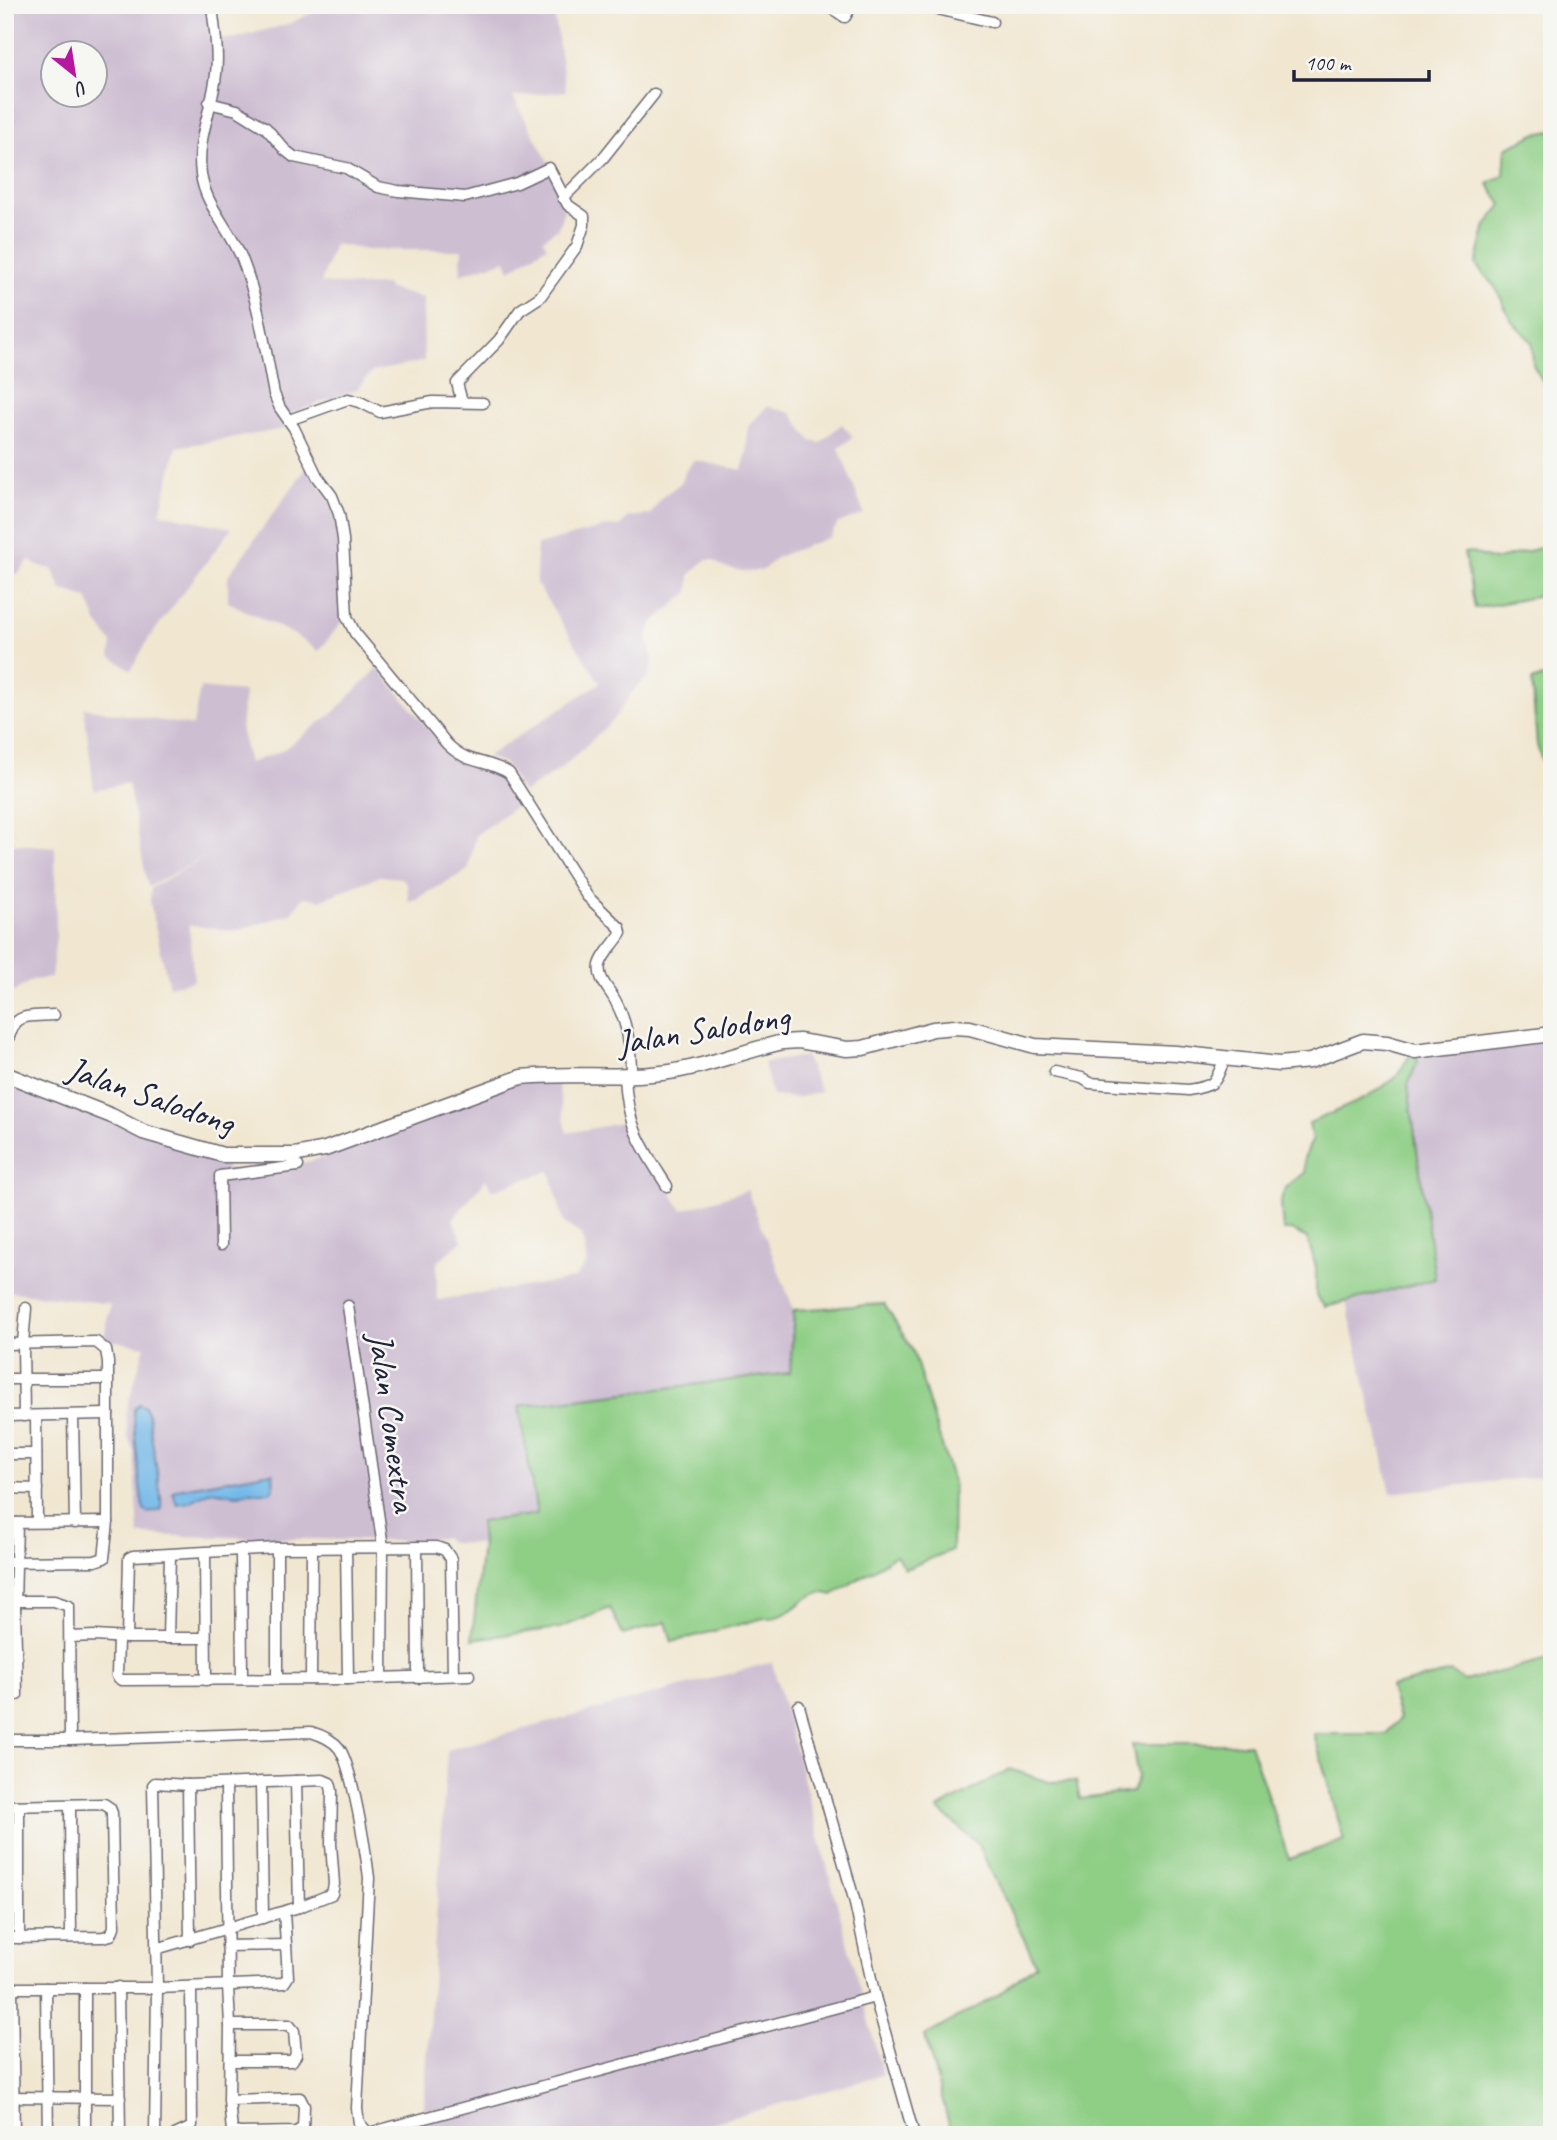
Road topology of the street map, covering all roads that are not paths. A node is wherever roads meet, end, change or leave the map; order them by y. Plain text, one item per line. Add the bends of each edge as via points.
1 (212, 5) edge
2 (827, 5) edge
3 (852, 5) edge
4 (921, 5) edge
5 (992, 22) dead end
6 (654, 94) dead end
7 (209, 103) junction
8 (562, 198) junction
9 (462, 402) junction
10 (483, 403) dead end
11 (289, 420) junction
12 (54, 1015) dead end
13 (1552, 1034) edge
14 (5, 1049) edge
15 (1225, 1058) junction
16 (1054, 1072) dead end
17 (5, 1074) edge
18 (628, 1075) junction
19 (298, 1166) dead end
20 (667, 1186) dead end
21 (221, 1245) dead end
22 (348, 1306) dead end
23 (26, 1308) dead end
24 (23, 1343) junction
25 (5, 1344) edge
26 (107, 1378) junction
27 (5, 1379) edge
28 (23, 1379) junction
29 (108, 1413) junction
30 (5, 1416) edge
31 (24, 1416) junction
32 (36, 1416) junction
33 (73, 1416) junction
34 (5, 1454) edge
35 (36, 1454) junction
36 (5, 1488) edge
37 (37, 1489) junction
38 (37, 1522) junction
39 (107, 1522) junction
40 (11, 1523) edge
41 (75, 1523) junction
42 (346, 1547) junction
43 (383, 1547) junction
44 (417, 1547) junction
45 (277, 1548) junction
46 (312, 1548) junction
47 (241, 1549) junction
48 (205, 1553) junction
49 (170, 1555) junction
50 (10, 1562) edge
51 (12, 1605) edge
52 (70, 1637) junction
53 (123, 1638) junction
54 (168, 1638) junction
55 (205, 1638) junction
56 (10, 1642) edge
57 (453, 1675) junction
58 (469, 1675) dead end
59 (382, 1676) junction
60 (311, 1678) junction
61 (418, 1678) junction
62 (242, 1679) junction
63 (277, 1679) junction
64 (348, 1679) junction
65 (206, 1680) junction
66 (11, 1683) edge
67 (18, 1695) dead end
68 (799, 1706) dead end
69 (5, 1740) edge
70 (70, 1740) junction
71 (296, 1781) junction
72 (261, 1782) junction
73 (226, 1784) junction
74 (188, 1785) junction
75 (70, 1805) junction
76 (5, 1806) edge
77 (19, 1806) junction
78 (299, 1908) junction
79 (284, 1912) junction
80 (262, 1918) junction
81 (227, 1928) junction
82 (71, 1937) junction
83 (5, 1938) edge
84 (19, 1938) junction
85 (190, 1940) junction
86 (286, 1945) junction
87 (227, 1946) junction
88 (156, 1949) junction
89 (228, 1986) junction
90 (118, 1987) junction
91 (191, 1987) junction
92 (8, 1988) edge
93 (46, 1988) junction
94 (85, 1988) junction
95 (157, 1988) junction
96 (875, 1997) junction
97 (230, 2025) junction
98 (230, 2061) junction
99 (9, 2097) edge
100 (48, 2097) junction
101 (85, 2098) junction
102 (120, 2098) junction
103 (229, 2100) junction
104 (369, 2134) edge
105 (14, 2135) edge
106 (48, 2135) edge
107 (85, 2135) edge
108 (120, 2135) edge
109 (155, 2135) edge
110 (175, 2135) edge
111 (914, 2135) edge

1 - 7 street via 218,57
2 - 3 street via 845,17
4 - 5 street
6 - 8 street via 603,158
7 - 8 street via 237,110 266,128 294,157 345,168 378,187 465,197 549,168
7 - 11 street via 201,137 204,190 252,284 274,394
8 - 9 street via 584,216 578,246 540,297 520,310 499,340 457,383
9 - 10 street
9 - 11 street via 433,402 380,412 348,399
11 - 18 street via 339,514 348,617 355,633 458,755 509,773 581,887 620,928 599,970 625,1022 631,1047
12 - 14 street via 17,1020
13 - 15 street, Jalan Salodong via 1415,1051 1363,1041 1296,1064
15 - 16 street via 1216,1080 1188,1090 1090,1083
15 - 18 street, Jalan Salodong via 1035,1046 955,1027 863,1048 783,1042 663,1073
17 - 18 street, Jalan Salodong via 143,1132 223,1155 252,1157 325,1149 521,1077
18 - 20 street via 629,1118 641,1147
19 - 21 street via 220,1176
22 - 43 street, Jalan Comextra
23 - 24 street
24 - 25 street
24 - 26 street via 99,1343 108,1357
24 - 28 street
26 - 28 street
26 - 29 street
27 - 28 street
28 - 31 street
29 - 33 street
29 - 39 street
30 - 31 street
31 - 32 street
32 - 33 street
32 - 35 street
33 - 41 street
34 - 35 street
35 - 37 street
36 - 37 street
37 - 38 street
38 - 40 street
38 - 41 street
39 - 41 street
39 - 50 street via 101,1560
40 - 50 street
42 - 43 street
42 - 46 street
42 - 64 street
43 - 44 street
43 - 59 street, Jalan Comextra
44 - 57 street via 445,1550 451,1559
44 - 61 street
45 - 46 street
45 - 47 street
45 - 63 street
46 - 60 street
47 - 48 street
47 - 62 street
48 - 49 street
48 - 55 street
49 - 53 street via 129,1558
49 - 54 street
50 - 51 street
51 - 52 street via 66,1604
51 - 56 street
52 - 53 street
52 - 70 street
53 - 54 street
53 - 65 street via 117,1676 121,1680
54 - 55 street
55 - 65 street
56 - 66 street
57 - 58 street
57 - 61 street
59 - 61 street
59 - 64 street
60 - 63 street
60 - 64 street
62 - 63 street
62 - 65 street
66 - 67 street
68 - 96 street via 854,1899
69 - 70 street
70 - 104 street via 311,1732 339,1747 351,1783 369,1878 357,2108 359,2123
71 - 72 street
71 - 78 street
71 - 78 street via 323,1780 332,1787 332,1894
72 - 73 street
72 - 80 street
73 - 74 street
73 - 81 street
74 - 85 street
74 - 88 street via 153,1785
75 - 77 street
75 - 82 street
75 - 82 street via 104,1804 111,1810 114,1927 108,1936
76 - 77 street
77 - 84 street
78 - 79 street
79 - 80 street
79 - 86 street
80 - 81 street
81 - 85 street
81 - 87 street
82 - 84 street
83 - 84 street
85 - 88 street
86 - 87 street
86 - 89 street via 285,1983
87 - 89 street
88 - 95 street
89 - 91 street
89 - 97 street
90 - 94 street
90 - 95 street
90 - 102 street
91 - 95 street
91 - 110 street via 192,2125
92 - 93 street
92 - 99 street
93 - 94 street
93 - 100 street
94 - 101 street
95 - 109 street
96 - 104 street
96 - 111 street
97 - 98 street
97 - 98 street via 289,2025 295,2031 296,2055 292,2061
98 - 103 street
99 - 100 street
99 - 105 street
100 - 101 street
100 - 106 street
101 - 102 street
101 - 107 street
102 - 108 street
103 - 103 street via 300,2098 303,2128 234,2133

